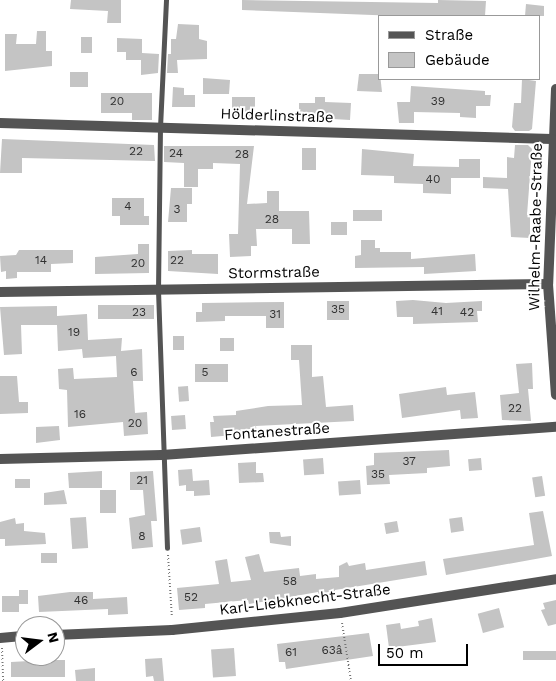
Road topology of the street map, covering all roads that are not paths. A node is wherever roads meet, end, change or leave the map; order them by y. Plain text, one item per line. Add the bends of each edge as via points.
1 (166, 0) edge
2 (556, 88) edge
3 (0, 123) edge
4 (160, 127) junction
5 (552, 139) junction
6 (548, 284) junction
7 (158, 290) junction
8 (0, 292) edge
9 (556, 395) edge
10 (556, 427) edge
11 (162, 455) junction
12 (0, 459) edge
13 (167, 548) road end
14 (556, 579) edge
15 (65, 635) edge
16 (15, 638) edge
17 (1, 642) edge

1 - 4 lane
2 - 5 street, Wilhelm-Raabe-Straße
3 - 4 street, Hölderlinstraße
4 - 5 street, Hölderlinstraße
4 - 7 lane
5 - 6 street, Wilhelm-Raabe-Straße
6 - 7 street, Stormstraße
6 - 9 street, Wilhelm-Raabe-Straße
7 - 8 street, Stormstraße
7 - 11 lane
10 - 11 street, Fontanestraße
11 - 12 street, Fontanestraße
11 - 13 lane
14 - 15 street, Karl-Liebknecht-Straße via 340,613 172,630
16 - 17 street

